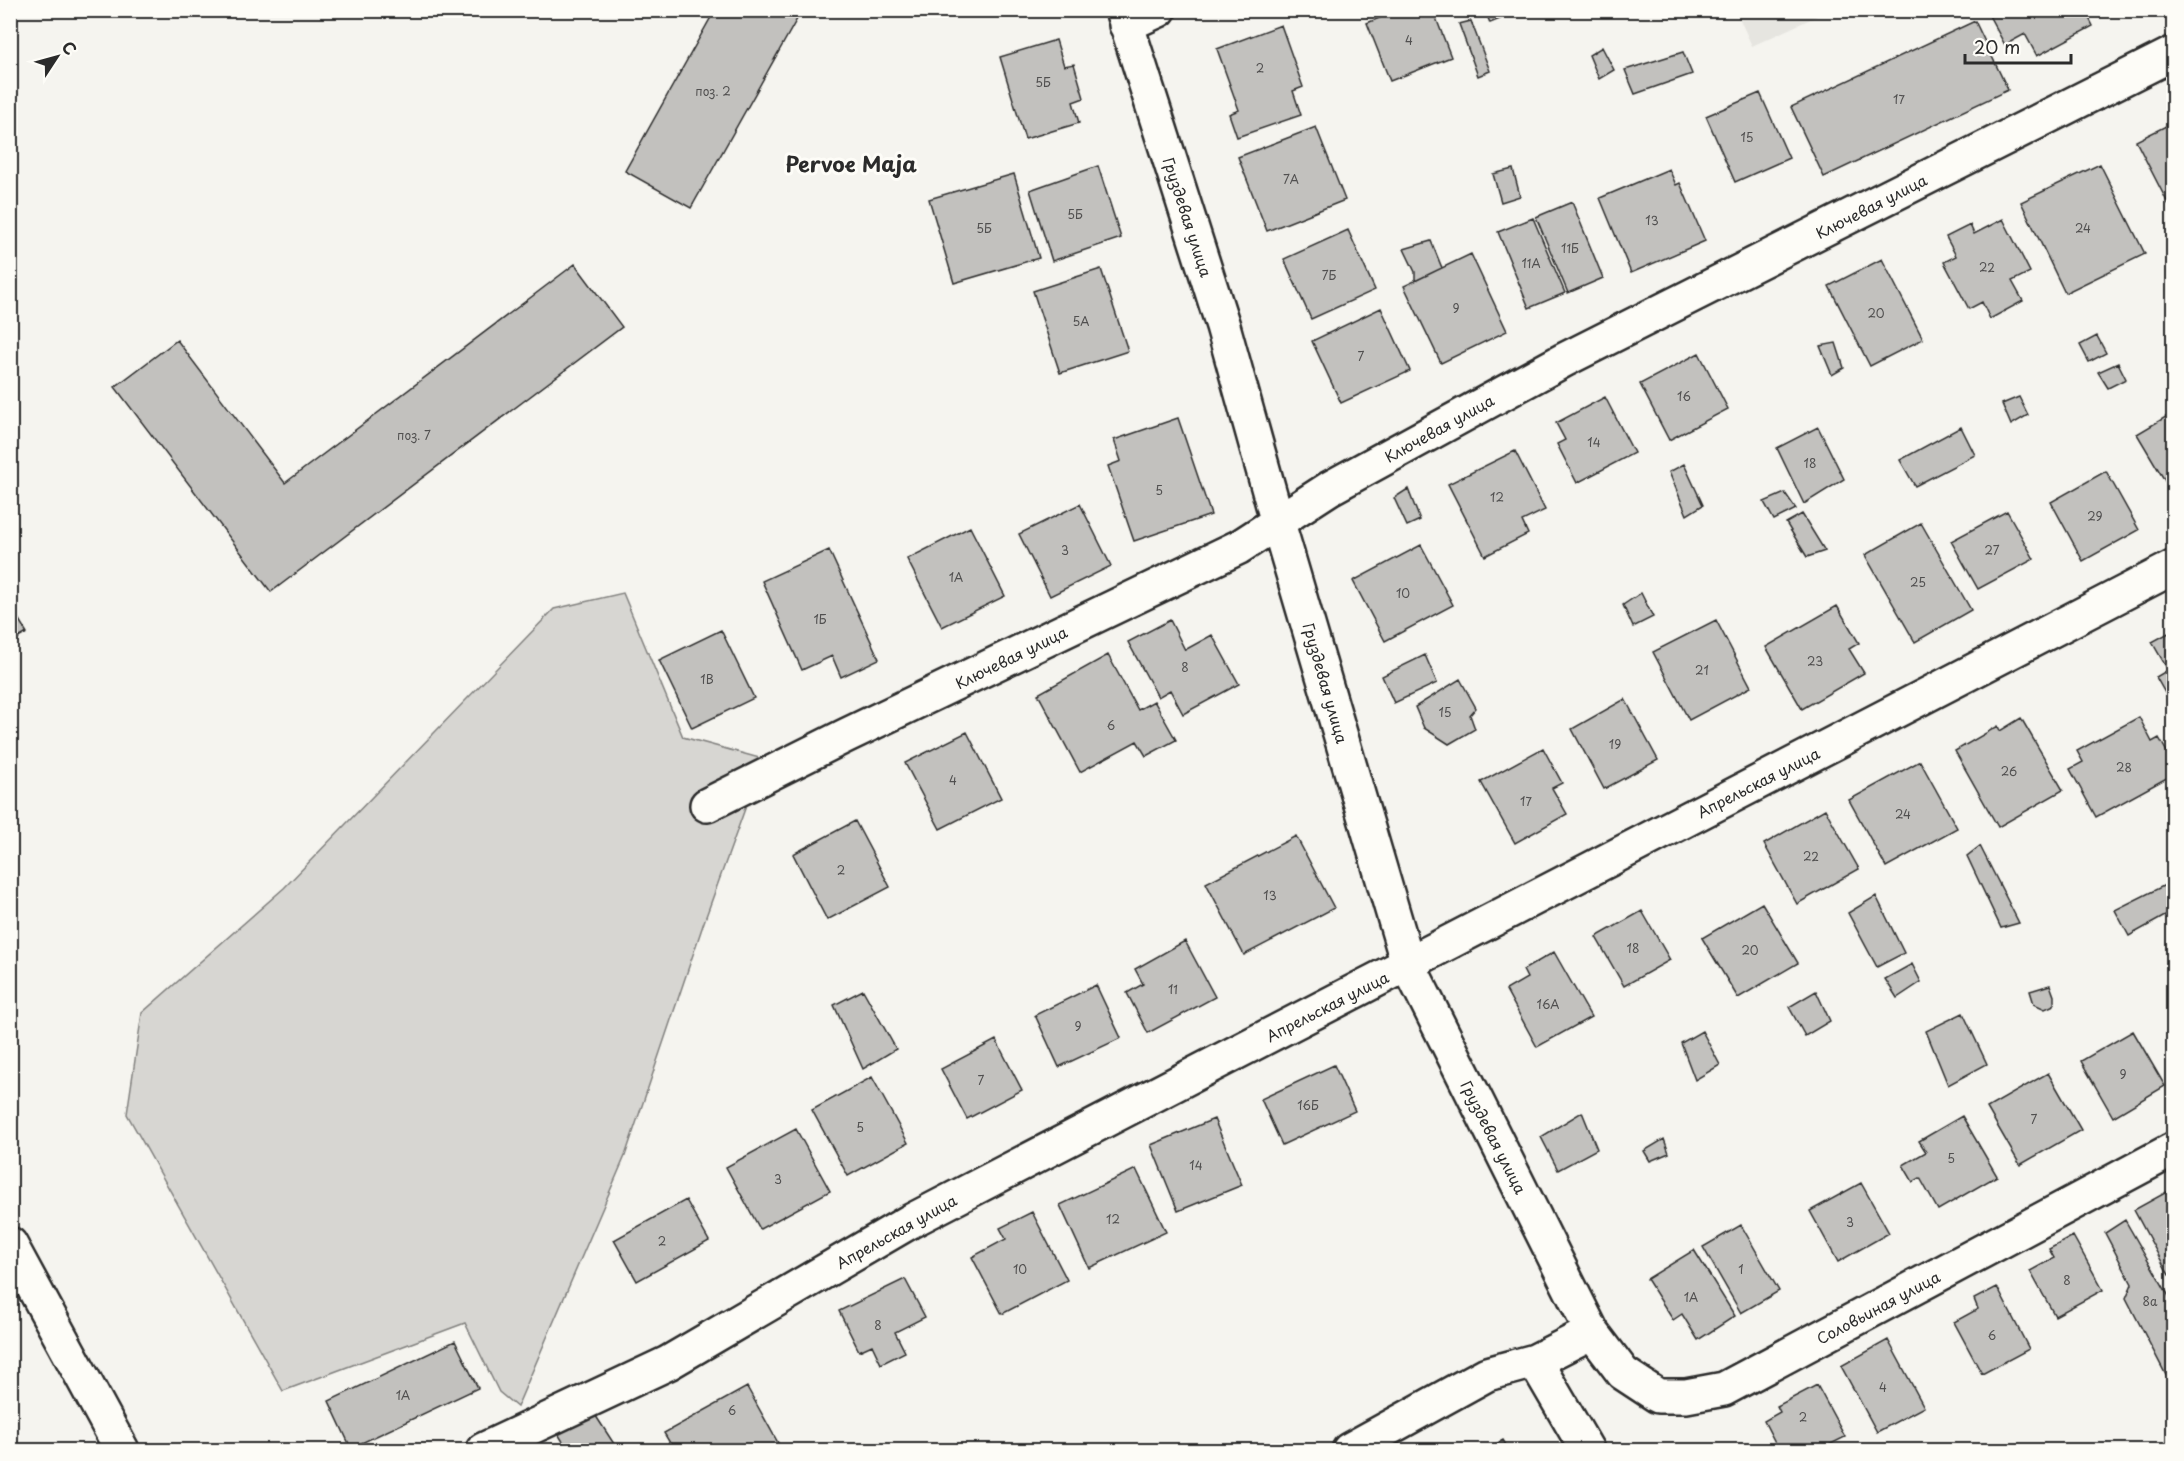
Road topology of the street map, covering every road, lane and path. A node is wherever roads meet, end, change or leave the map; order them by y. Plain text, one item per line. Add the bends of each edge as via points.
1 (1159, 10) edge
2 (1124, 18) edge
3 (2174, 53) edge
4 (1278, 523) junction
5 (2174, 567) edge
6 (707, 805) dead end
7 (1408, 964) junction
8 (2174, 1149) edge
9 (10, 1244) edge
10 (1592, 1332) junction
11 (1535, 1360) junction
12 (122, 1450) edge
13 (483, 1450) edge
14 (1349, 1450) edge
15 (1587, 1450) edge

1 - 2 main road
2 - 4 main road, Груздевая улица via 1223,326
3 - 4 main road, Ключевая улица via 1564,360 1330,488
4 - 6 main road, Ключевая улица via 1239,547
4 - 7 main road, Груздевая улица
5 - 7 main road, Апрельская улица
7 - 10 main road, Груздевая улица
7 - 13 main road, Апрельская улица via 909,1222 668,1363
8 - 10 main road, Соловьиная улица via 1724,1389 1658,1396 1623,1372
9 - 12 main road
10 - 11 main road
11 - 14 main road via 1487,1374
11 - 15 main road

